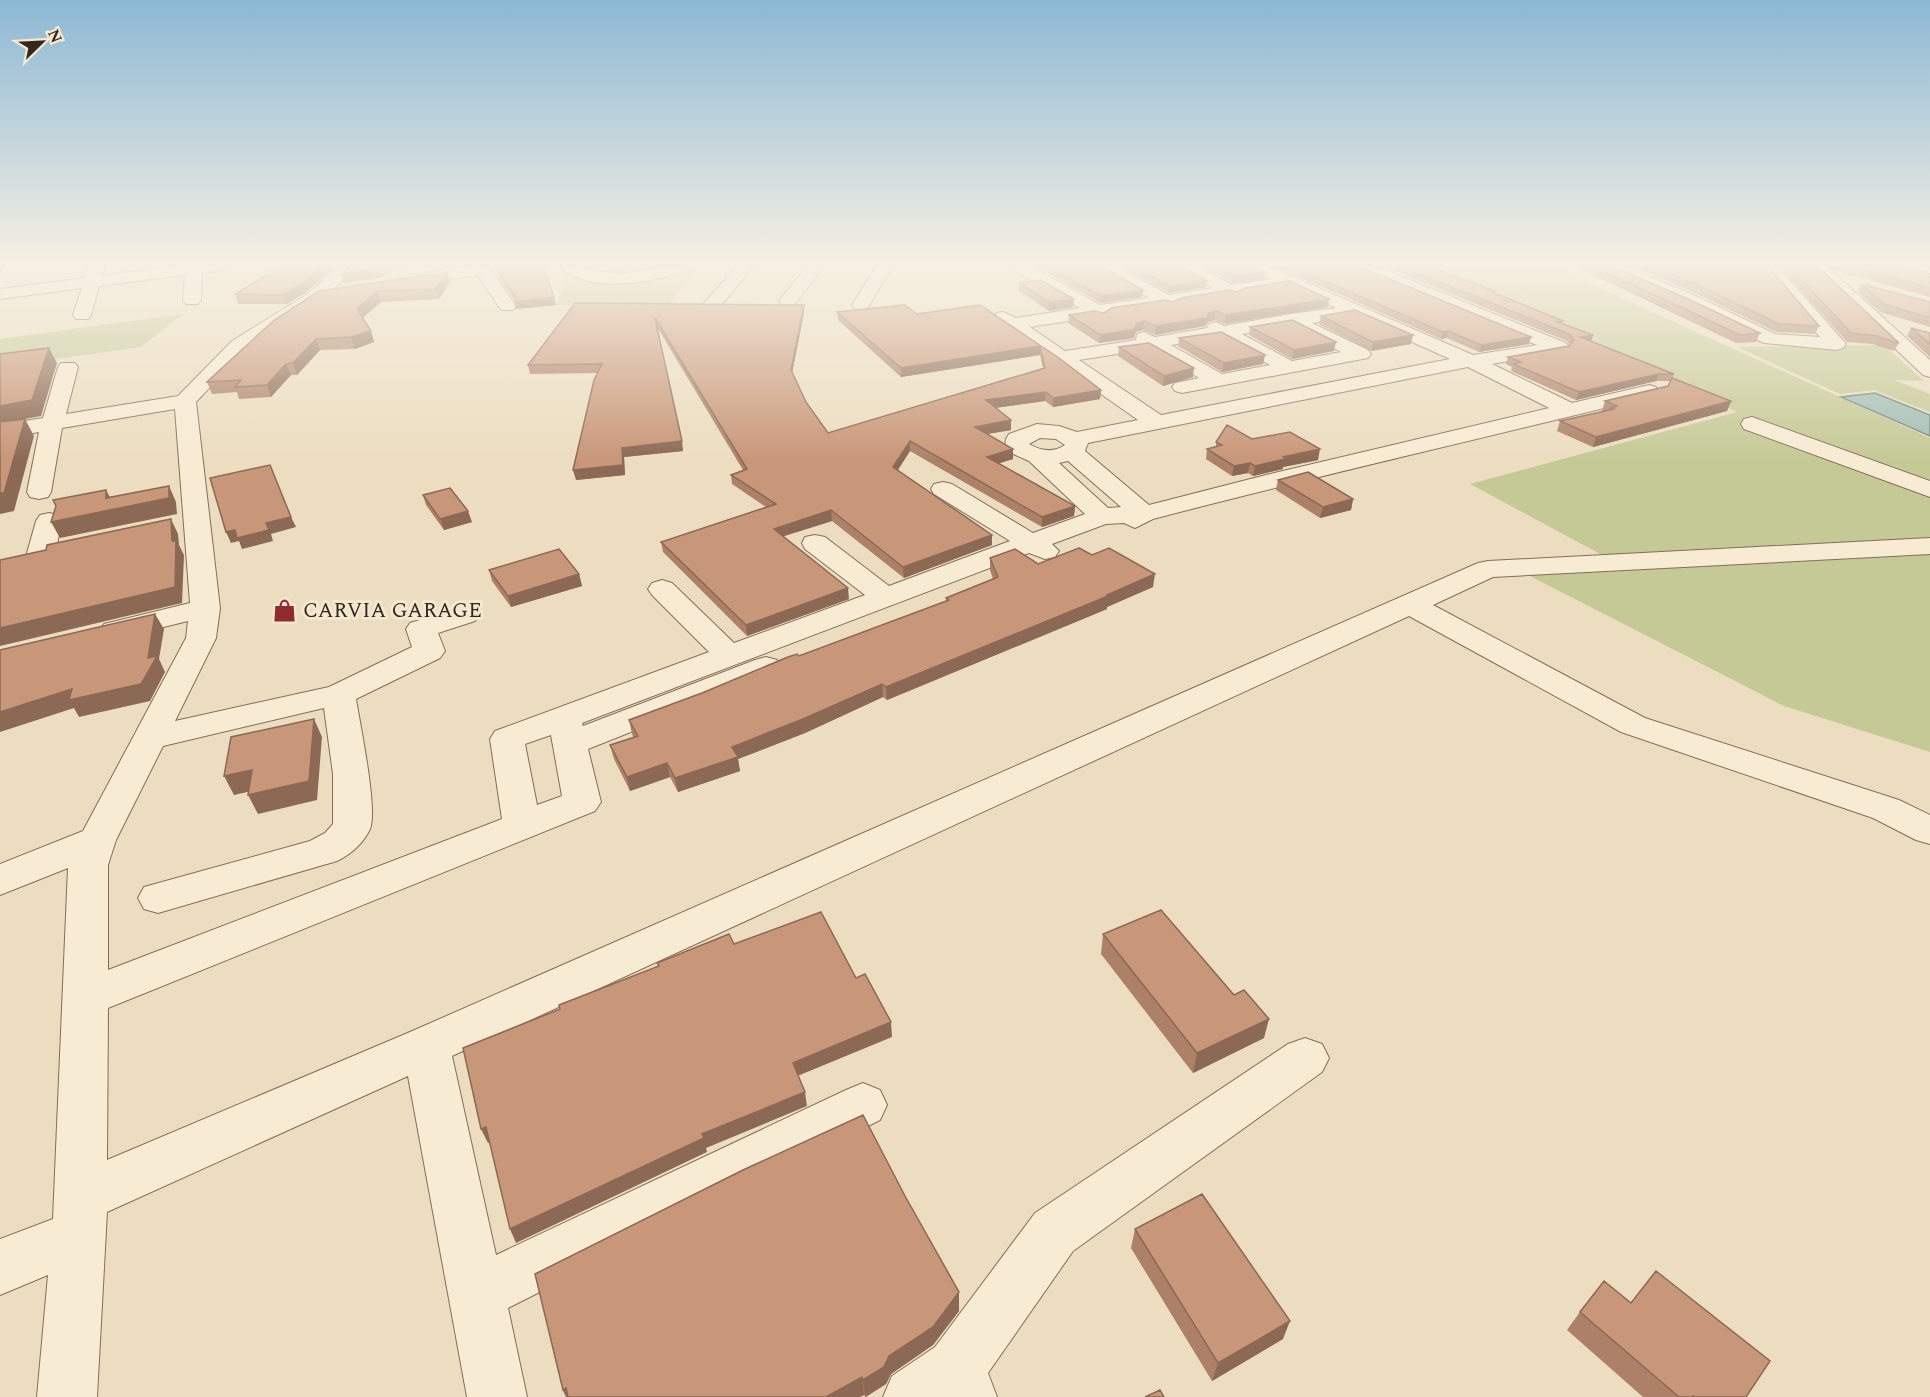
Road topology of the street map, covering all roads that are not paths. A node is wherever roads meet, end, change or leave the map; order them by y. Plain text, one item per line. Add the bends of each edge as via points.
1 (263, 330) edge
2 (1022, 330) edge
3 (1131, 330) edge
4 (1226, 330) edge
5 (1313, 330) edge
6 (1399, 330) edge
7 (1517, 330) edge
8 (1753, 330) edge
9 (1824, 330) edge
10 (1883, 330) edge
11 (1221, 331) junction
12 (1151, 342) junction
13 (1062, 357) junction
14 (1472, 361) junction
15 (68, 367) dead end
16 (1289, 367) junction
17 (1930, 370) edge
18 (1218, 380) junction
19 (1182, 387) edge
20 (1657, 389) edge
21 (185, 401) junction
22 (1571, 411) junction
23 (52, 423) junction
24 (1157, 423) junction
25 (1752, 424) dead end
26 (0, 432) edge
27 (1073, 445) junction
28 (943, 489) dead end
29 (1930, 490) edge
30 (39, 492) dead end
31 (1144, 514) junction
32 (1102, 516) junction
33 (49, 521) edge
34 (815, 543) dead end
35 (1930, 546) edge
36 (1041, 549) junction
37 (41, 553) edge
38 (662, 589) dead end
39 (886, 597) junction
40 (1409, 604) junction
41 (205, 608) junction
42 (465, 615) dead end
43 (91, 635) edge
44 (730, 656) junction
45 (339, 695) junction
46 (567, 731) junction
47 (149, 738) junction
48 (522, 825) junction
49 (1930, 831) edge
50 (97, 840) junction
51 (0, 880) edge
52 (158, 898) dead end
53 (85, 998) junction
54 (426, 1046) junction
55 (1305, 1058) dead end
56 (863, 1105) dead end
57 (79, 1216) junction
58 (0, 1267) edge
59 (476, 1294) junction
60 (946, 1387) edge
61 (67, 1397) edge
62 (497, 1397) edge

1 - 21 street via 239,345
2 - 13 street
3 - 12 street
4 - 11 street
5 - 16 street via 1361,354
6 - 14 street
7 - 14 street via 1559,347
8 - 9 street via 1771,339 1836,344
10 - 17 street
11 - 12 street
11 - 16 street
12 - 13 street
12 - 18 street
13 - 24 street
14 - 22 street
14 - 24 street
15 - 23 street
16 - 18 street
18 - 19 street
20 - 22 street
21 - 23 street
21 - 41 street via 185,522
22 - 31 street
23 - 26 street
23 - 30 street
24 - 27 street
25 - 29 street
27 - 31 street
27 - 32 street via 1063,434 1046,431 1017,439 1017,447 1037,456
28 - 36 street
31 - 32 street
31 - 36 street via 1124,527
32 - 36 street
33 - 37 street
34 - 39 street
35 - 40 street via 1488,569
36 - 39 street
36 - 46 street
38 - 44 street
39 - 44 street
40 - 49 street via 1633,725 1886,809
40 - 54 street
41 - 43 street
41 - 47 street via 201,638
42 - 45 street via 421,629 429,651
44 - 46 street
45 - 47 street
45 - 52 street via 351,774 352,827 339,843 294,861
46 - 48 street via 582,802
46 - 48 street via 507,739
47 - 50 street
48 - 53 street
50 - 51 street
50 - 53 street via 87,865
53 - 57 street
54 - 57 street
54 - 59 street
55 - 60 street via 1054,1232
56 - 59 street
57 - 58 street
57 - 61 street
59 - 62 street

